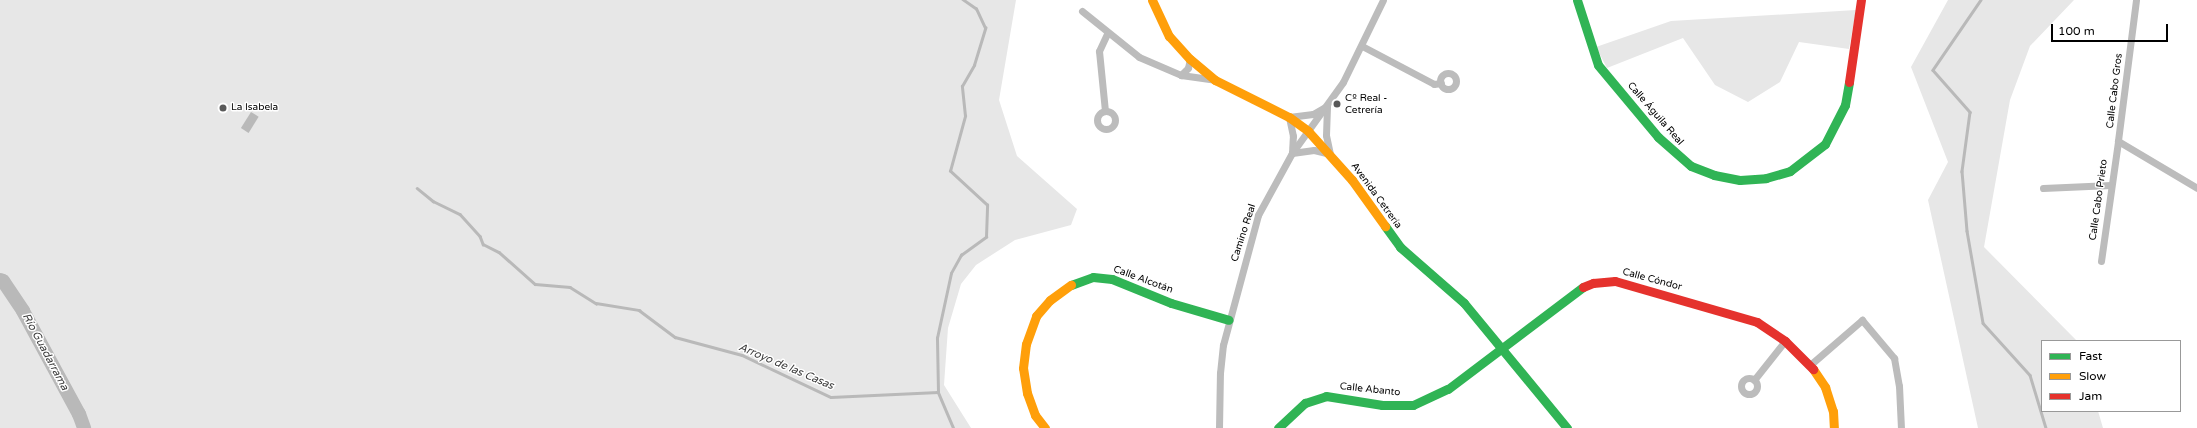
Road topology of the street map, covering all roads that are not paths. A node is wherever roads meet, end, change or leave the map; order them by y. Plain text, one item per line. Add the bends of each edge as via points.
1 (1152, 0) edge
2 (1383, 0) edge
3 (1577, 0) edge
4 (1862, 0) edge
5 (2136, 0) edge
6 (1082, 11) dead end
7 (1107, 34) junction
8 (1362, 46) junction
9 (1190, 59) junction
10 (1181, 75) junction
11 (1215, 80) junction
12 (1441, 83) dead end
13 (1327, 106) junction
14 (1105, 111) dead end
15 (1289, 116) junction
16 (1308, 131) junction
17 (2118, 141) junction
18 (1292, 153) junction
19 (1330, 154) junction
20 (2110, 185) junction
21 (2043, 188) dead end
22 (2197, 188) edge
23 (2101, 261) dead end
24 (1229, 320) junction
25 (1785, 341) junction
26 (1502, 348) junction
27 (1810, 365) junction
28 (1754, 380) dead end
29 (1045, 428) edge
30 (1219, 428) edge
31 (1278, 428) edge
32 (1567, 428) edge
33 (1834, 428) edge
34 (1901, 428) edge

1 - 9 street, Avenida Cetrería via 1169,36
2 - 8 street, Camino Real
3 - 4 street, Calle Águila Real via 1598,65 1658,137 1691,166 1714,175 1740,180 1766,178 1790,171 1825,144 1845,106
5 - 17 street, Calle Cabo Gros
6 - 7 street
7 - 10 street via 1139,57
7 - 14 street via 1099,51
8 - 12 street via 1434,84
8 - 13 street, Camino Real
9 - 10 street via 1188,68
9 - 11 street, Avenida Cetrería
10 - 11 street
11 - 15 street, Avenida Cetrería
13 - 15 street via 1313,114
13 - 16 street, Camino Real
13 - 19 street via 1326,135
15 - 16 street, Avenida Cetrería
15 - 18 street
16 - 18 street, Camino Real
16 - 19 street, Avenida Cetrería
17 - 20 street, Calle Cabo Prieto
17 - 22 street, Calle Cabo Gros
18 - 19 street via 1314,150
18 - 24 street, Camino Real via 1258,215
19 - 26 street, Avenida Cetrería via 1400,247 1464,303
20 - 21 street
20 - 23 street, Calle Cabo Prieto
24 - 29 street, Calle Alcotán via 1171,303 1112,279 1093,277 1071,285 1050,300 1036,316 1026,344 1023,368 1027,393 1035,415
24 - 30 street, Camino Real via 1220,373
25 - 26 street, Calle Cóndor via 1750,320 1615,281 1593,283 1576,290
25 - 27 street, Calle Cóndor
25 - 28 street
26 - 31 street, Calle Abanto via 1448,389 1413,405 1382,405 1326,396 1305,403
26 - 32 street, Avenida Cetrería
27 - 33 street, Calle Cóndor via 1825,386 1834,412
27 - 34 street via 1862,320 1894,358 1899,386

